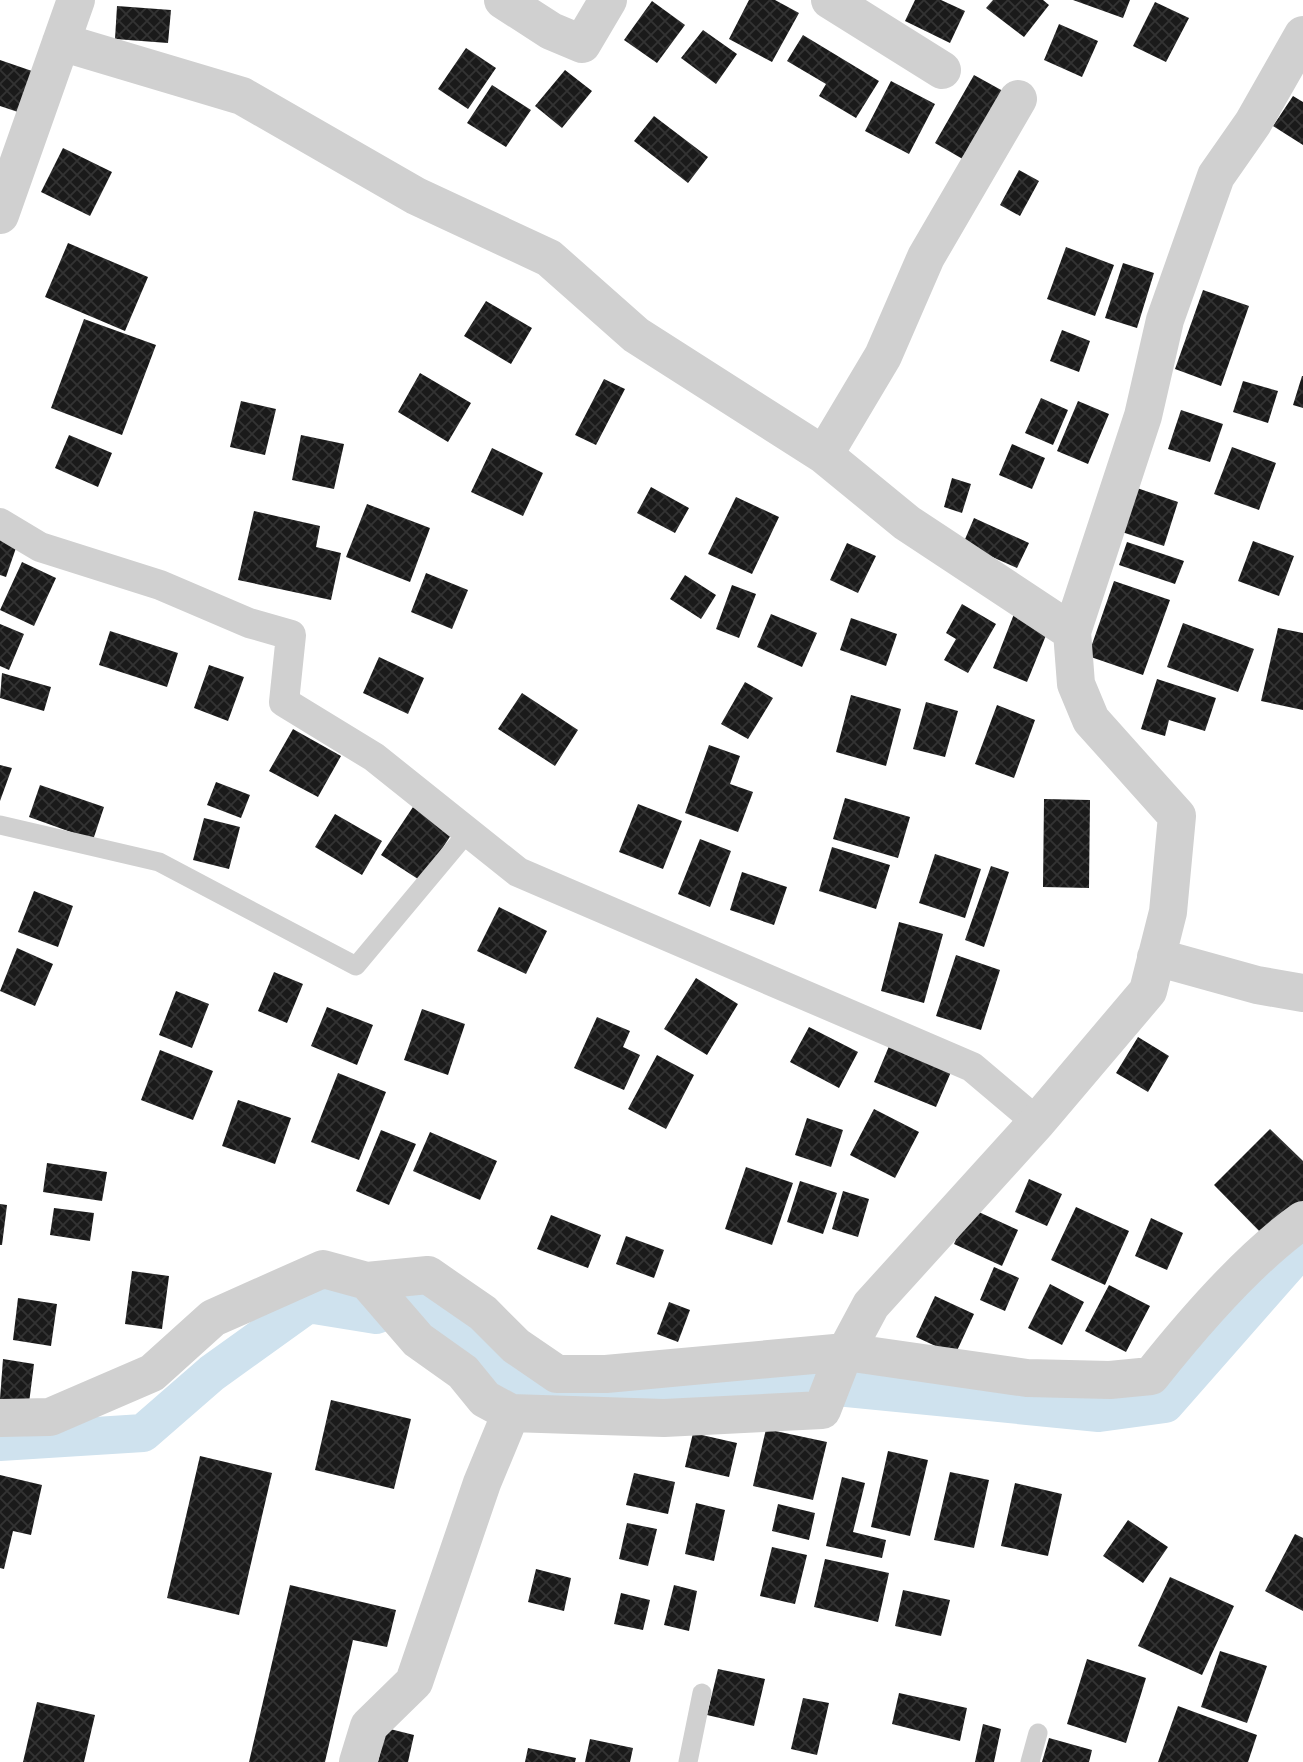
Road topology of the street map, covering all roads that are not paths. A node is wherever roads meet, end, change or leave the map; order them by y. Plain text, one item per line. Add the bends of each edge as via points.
1 (76, 0) edge
2 (503, 0) edge
3 (608, 0) edge
4 (830, 0) edge
5 (1303, 35) edge
6 (61, 42) junction
7 (942, 70) dead end
8 (1018, 99) dead end
9 (0, 215) edge
10 (824, 455) junction
11 (0, 523) edge
12 (1072, 632) junction
13 (0, 825) edge
14 (468, 832) junction
15 (1156, 957) junction
16 (1303, 993) edge
17 (1037, 1122) junction
18 (1303, 1220) edge
19 (374, 1292) junction
20 (843, 1357) junction
21 (511, 1413) junction
22 (0, 1418) edge
23 (702, 1693) dead end
24 (1038, 1733) dead end
25 (358, 1762) edge
26 (688, 1762) edge
27 (1030, 1762) edge

1 - 6 street
2 - 3 street via 551,31 582,44
4 - 7 street
5 - 12 street via 1253,124 1216,176 1165,320 1143,415
6 - 9 street
6 - 10 street via 242,96 416,196 548,258 636,335
8 - 10 street via 926,257 883,356
10 - 12 street via 906,523
11 - 14 street via 40,547 160,585 249,623 291,635 284,702 374,757
12 - 15 street via 1076,684 1091,720 1177,816 1168,912
13 - 14 lane via 159,862 356,967
14 - 17 street via 518,872 972,1067
15 - 16 street
15 - 17 street via 1148,990
17 - 20 street via 872,1305
18 - 20 street via 1213,1304 1151,1376 1027,1378
19 - 20 street via 428,1275 557,1374
19 - 21 street via 418,1340 463,1372 485,1399
19 - 22 street via 323,1269 214,1318 152,1373 50,1417
20 - 21 street via 822,1410 664,1418
21 - 25 street via 482,1483 414,1682 369,1726
23 - 26 lane
24 - 27 lane

